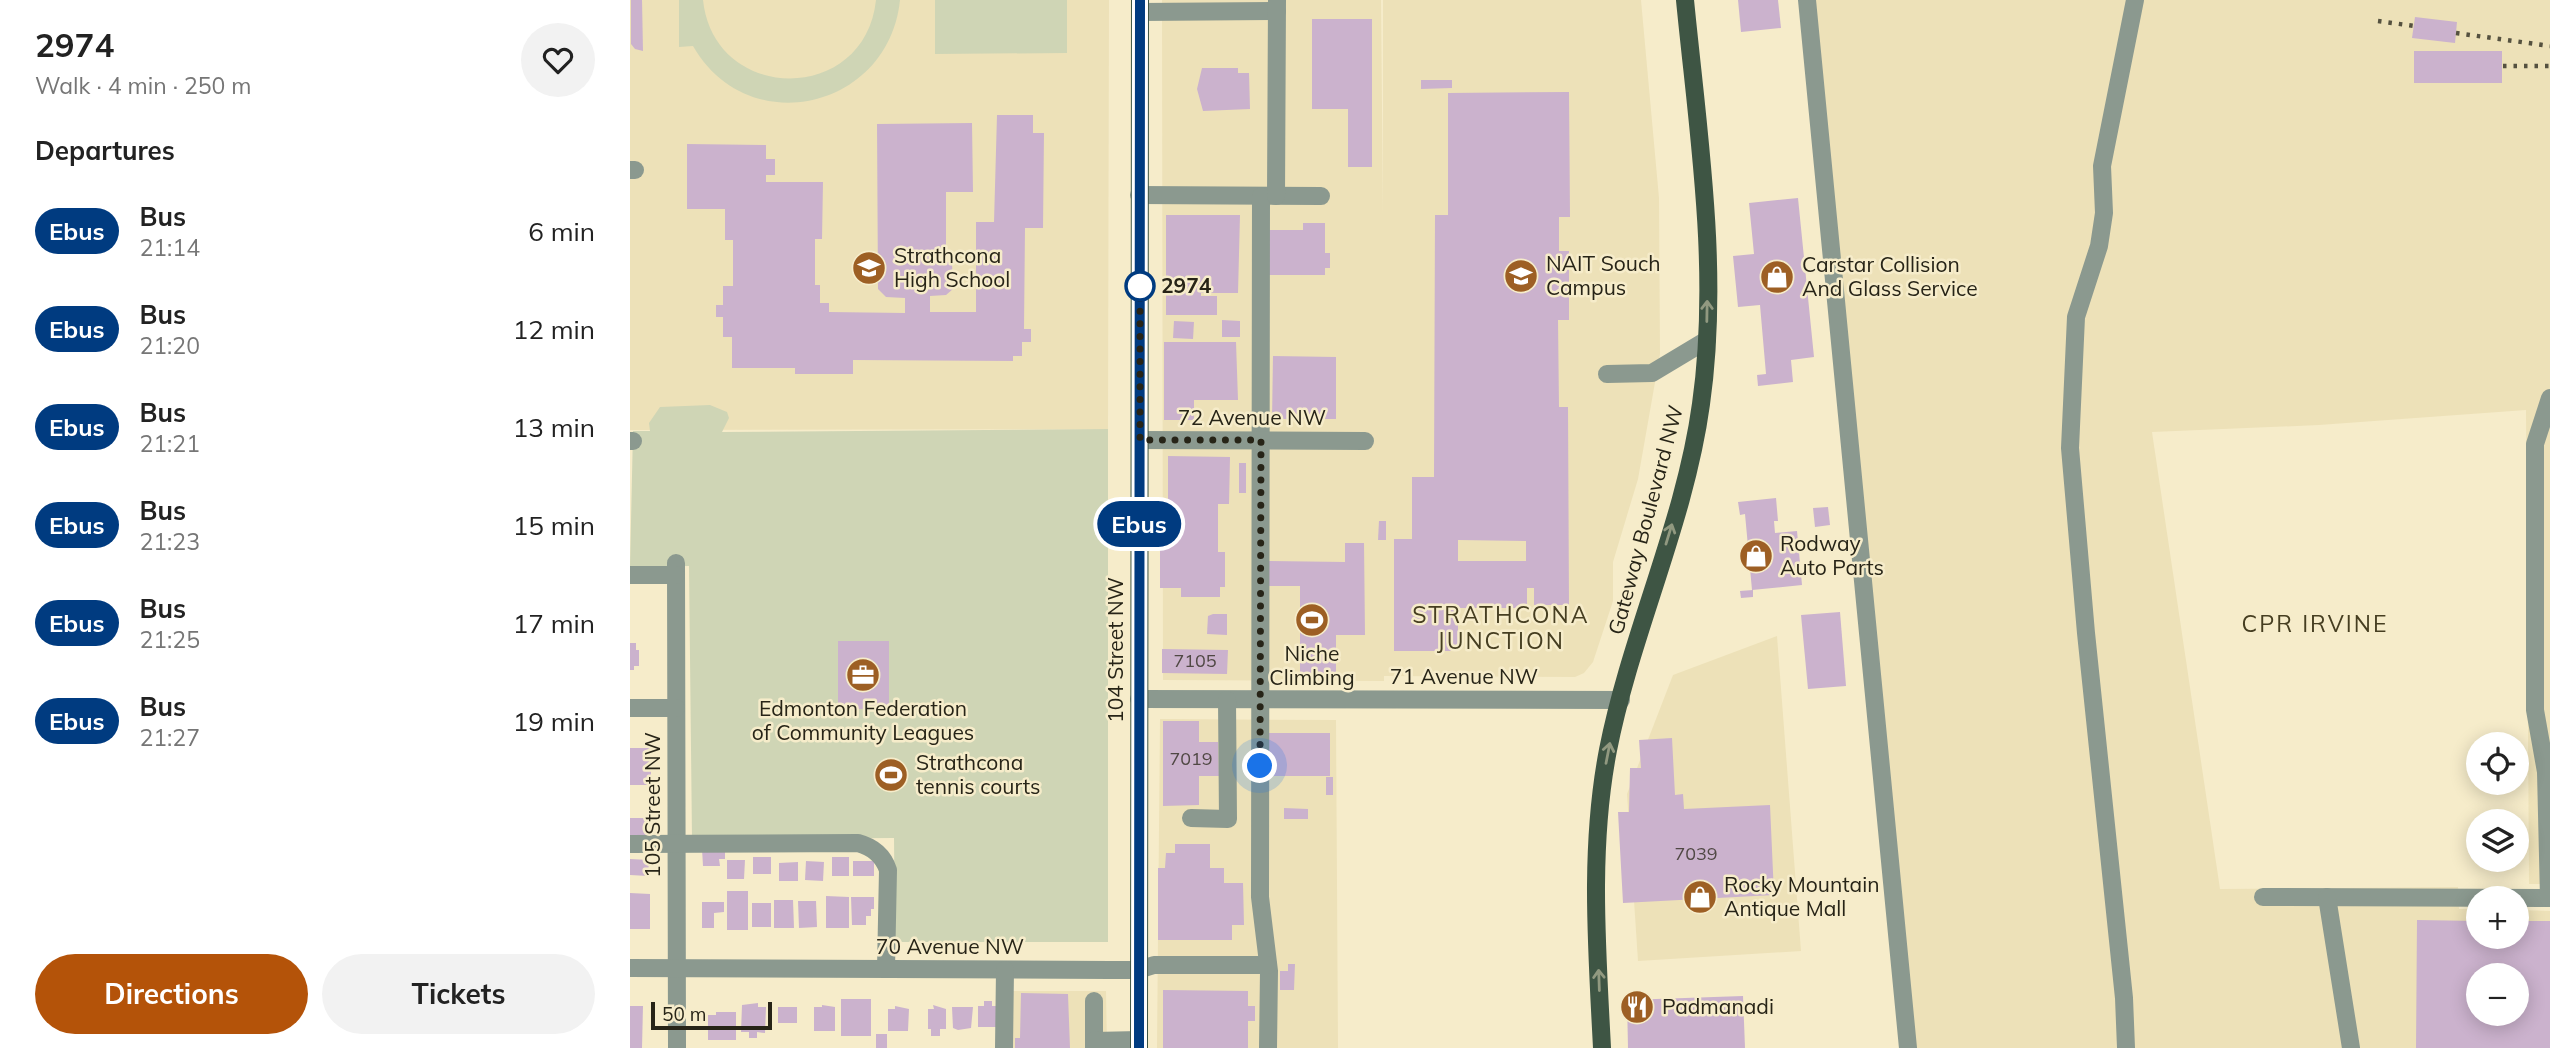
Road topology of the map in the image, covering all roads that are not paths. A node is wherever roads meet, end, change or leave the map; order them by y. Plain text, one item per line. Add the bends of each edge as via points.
1 (1685, 0) edge
2 (1807, 0) edge
3 (2135, 0) edge
4 (1140, 6) edge
5 (1277, 6) edge
6 (1139, 195) junction
7 (1269, 196) junction
8 (1321, 196) dead end
9 (1707, 340) junction
10 (1607, 374) dead end
11 (2550, 398) edge
12 (1140, 440) junction
13 (1261, 440) junction
14 (1365, 441) dead end
15 (630, 575) edge
16 (1139, 699) junction
17 (1260, 699) junction
18 (1227, 700) junction
19 (1621, 700) junction
20 (630, 708) edge
21 (676, 708) junction
22 (2548, 772) edge
23 (1191, 818) dead end
24 (1228, 818) junction
25 (1260, 819) junction
26 (630, 844) edge
27 (676, 844) junction
28 (2263, 897) dead end
29 (2327, 897) junction
30 (2550, 898) edge
31 (1268, 964) junction
32 (630, 968) edge
33 (676, 968) junction
34 (886, 969) junction
35 (1005, 970) junction
36 (1138, 970) junction
37 (1094, 1000) dead end
38 (1094, 1044) edge
39 (1139, 1044) edge
40 (677, 1048) edge
41 (1004, 1048) edge
42 (1268, 1048) edge
43 (1602, 1048) edge
44 (1908, 1048) edge
45 (2126, 1048) edge
46 (2351, 1048) edge

9 -> 1 main road, Gateway Boulevard NW via 1705,207
2 - 44 street
3 - 45 street via 2102,166 2104,213 2099,246 2076,317 2070,448
4 - 5 street
4 - 6 main road, 104 Street NW
5 - 7 street
6 - 7 street
6 - 12 main road, 104 Street NW
7 - 8 street
7 - 13 street
9 - 10 street via 1652,373
19 -> 9 main road, Gateway Boulevard NW via 1691,457
11 - 22 street via 2535,444 2535,710
12 - 13 street, 72 Avenue NW
12 - 16 main road, 104 Street NW
13 - 14 street, 72 Avenue NW
13 - 17 street
15 - 21 street, 105 Street NW via 676,569
16 - 18 street, 71 Avenue NW
16 - 36 main road, 104 Street NW
17 - 18 street, 71 Avenue NW
17 - 19 street, 71 Avenue NW
17 - 25 street
18 - 24 street
43 -> 19 main road, Gateway Boulevard NW via 1597,853 1600,804
20 - 21 street
21 - 27 street, 105 Street NW
22 - 30 street
23 - 24 street
24 - 25 street
25 - 31 street via 1259,897
26 - 27 street
27 - 33 street, 105 Street NW
27 - 34 street via 869,846 888,870
28 - 29 street
29 - 30 street
29 - 46 street
31 - 36 street, 70 Avenue NW via 1154,965
31 - 42 street
32 - 33 street, 70 Avenue NW
33 - 34 street, 70 Avenue NW
33 - 40 street, 105 Street NW
34 - 35 street, 70 Avenue NW
35 - 36 street, 70 Avenue NW
35 - 41 street
36 - 39 main road, 104 Street NW
37 - 38 street
38 - 39 street

